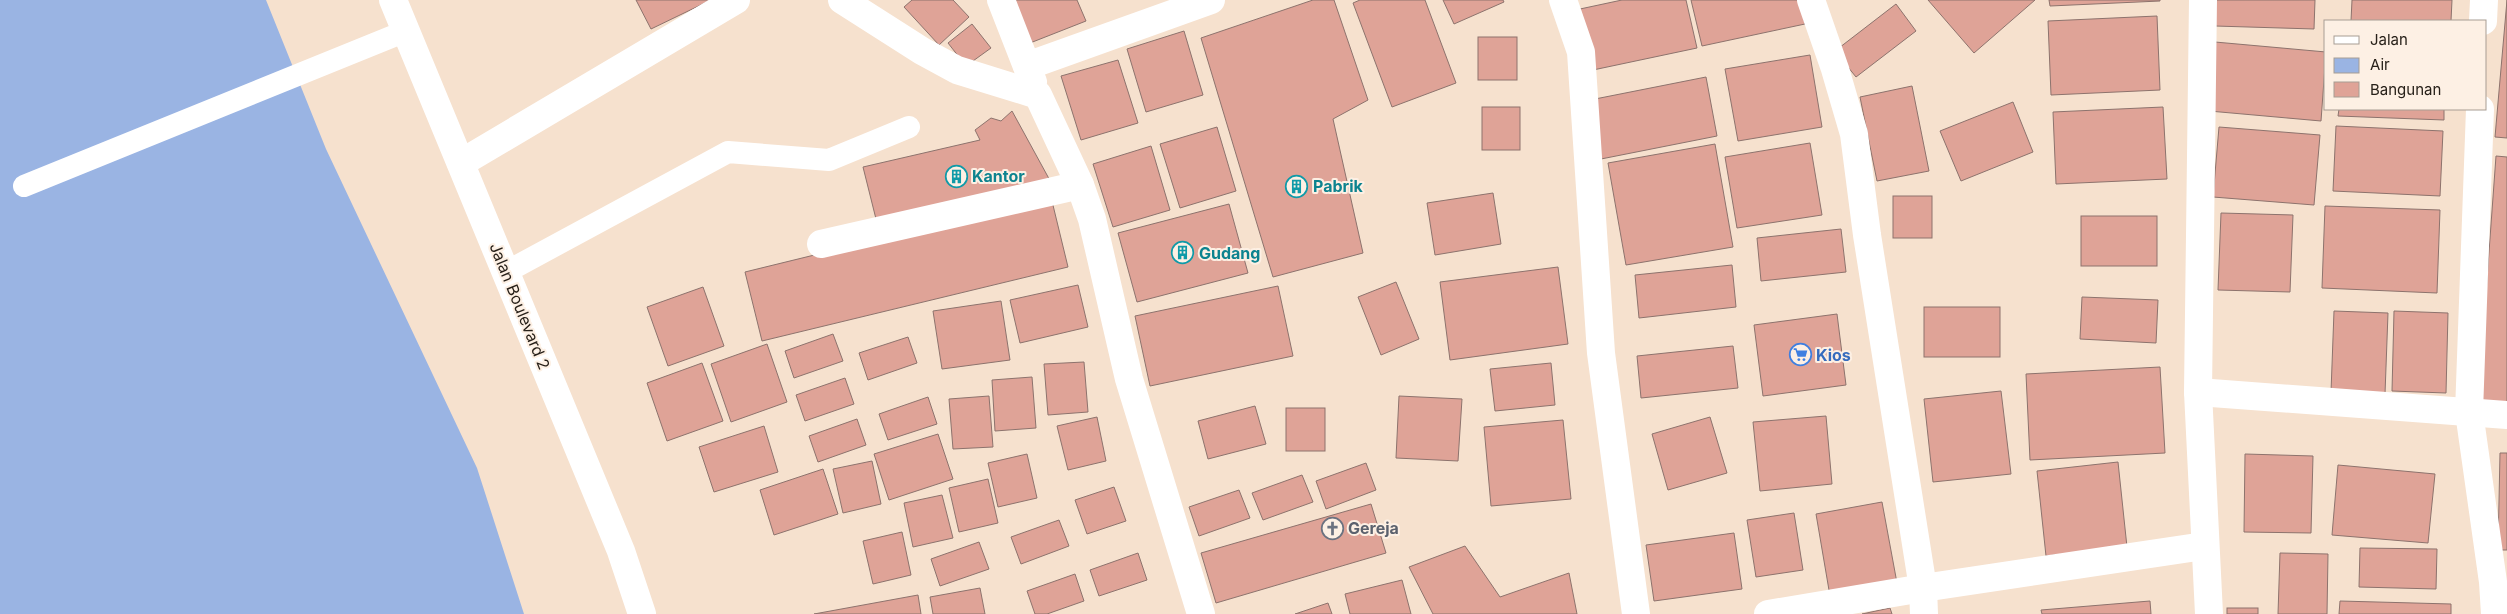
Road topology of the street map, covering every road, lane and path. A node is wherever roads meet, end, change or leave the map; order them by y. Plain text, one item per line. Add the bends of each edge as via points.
1 (392, 0) edge
2 (736, 0) edge
3 (842, 0) edge
4 (1001, 0) edge
5 (1211, 0) edge
6 (1563, 0) edge
7 (1810, 0) edge
8 (2203, 0) edge
9 (2484, 0) edge
10 (2483, 20) edge
11 (406, 31) junction
12 (1026, 66) junction
13 (1038, 95) junction
14 (2480, 110) edge
15 (909, 127) dead end
16 (461, 163) junction
17 (1080, 185) junction
18 (24, 186) dead end
19 (821, 244) dead end
20 (506, 272) junction
21 (2198, 392) junction
22 (2469, 412) junction
23 (2507, 415) edge
24 (2204, 546) junction
25 (1924, 601) edge
26 (642, 614) edge
27 (1201, 614) edge
28 (1636, 614) edge
29 (1768, 614) edge
30 (2209, 614) edge
31 (2494, 614) edge

1 - 11 street, Jalan Boulevard 2
2 - 16 street
3 - 13 street via 957,70
4 - 12 street
5 - 12 street
6 - 28 street via 1582,52 1601,353
7 - 25 street via 1836,69 1854,134
8 - 21 street
9 - 10 street
11 - 16 street, Jalan Boulevard 2
11 - 18 lane
12 - 13 street
13 - 17 street
14 - 22 street
15 - 20 lane via 829,160 728,152
16 - 20 street, Jalan Boulevard 2
17 - 19 street
17 - 27 street via 1092,219 1129,379
20 - 26 street, Jalan Boulevard 2 via 621,551
21 - 22 street
21 - 24 street
22 - 23 street
22 - 31 street via 2493,582
24 - 25 street
24 - 30 street
25 - 29 street

